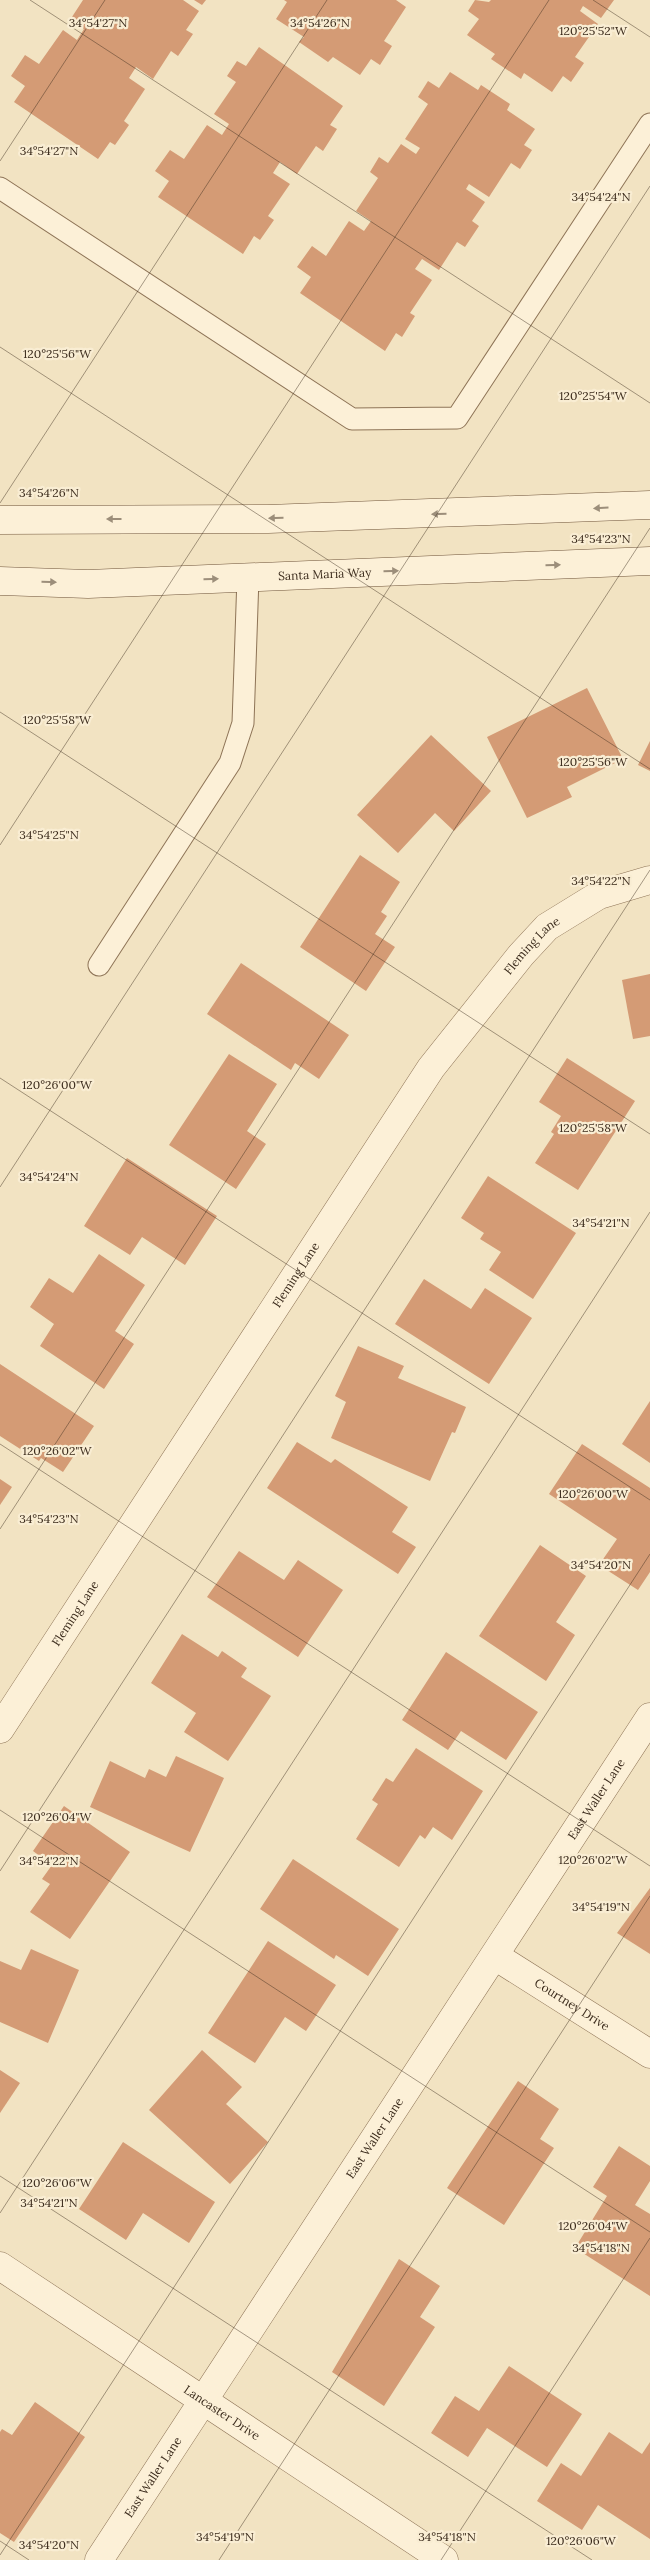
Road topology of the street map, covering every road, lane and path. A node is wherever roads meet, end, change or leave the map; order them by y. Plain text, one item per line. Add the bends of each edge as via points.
1 (650, 124) edge
2 (0, 188) edge
3 (650, 505) edge
4 (0, 520) edge
5 (650, 561) edge
6 (248, 577) junction
7 (0, 581) edge
8 (650, 880) edge
9 (98, 965) dead end
10 (650, 1717) edge
11 (0, 1729) edge
12 (495, 1956) junction
13 (650, 2054) edge
14 (0, 2266) edge
15 (202, 2401) junction
16 (99, 2560) edge
17 (444, 2560) edge

1 - 2 lane via 458,418 352,419
3 -> 4 street via 268,519
6 -> 5 street, Santa Maria Way
7 -> 6 street, Santa Maria Way via 88,584
6 - 9 lane via 243,723 230,763
8 - 11 street, Fleming Lane via 599,895 548,927 521,955 431,1068
10 - 12 street, East Waller Lane
12 - 13 street, Courtney Drive
12 - 15 street, East Waller Lane
14 - 15 street, Lancaster Drive
15 - 16 street, East Waller Lane
15 - 17 street, Lancaster Drive

